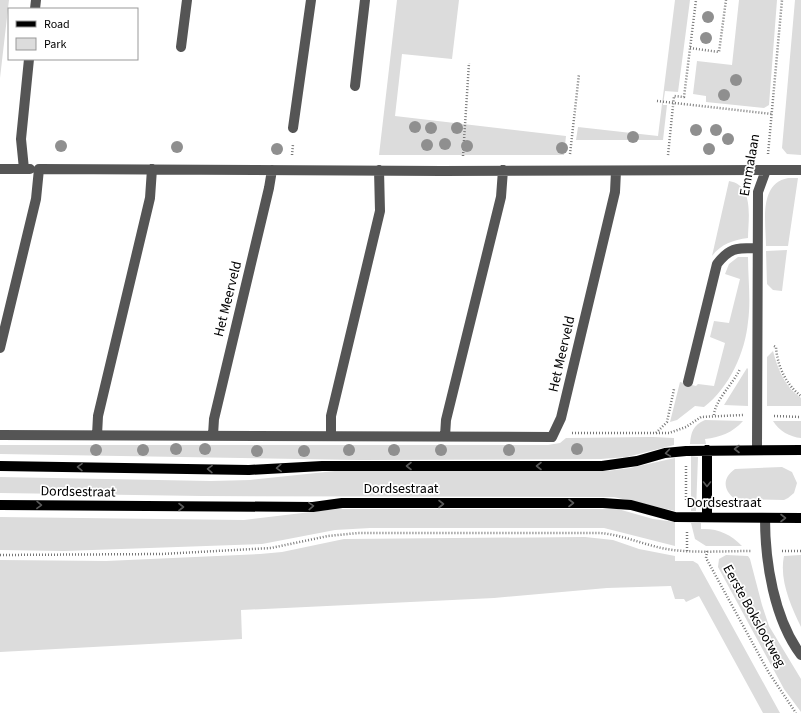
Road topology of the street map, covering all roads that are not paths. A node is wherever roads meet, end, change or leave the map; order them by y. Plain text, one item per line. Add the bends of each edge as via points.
1 (187, 0) edge
2 (311, 0) edge
3 (365, 0) edge
4 (181, 47) dead end
5 (29, 60) edge
6 (355, 86) dead end
7 (293, 128) road end
8 (0, 169) edge
9 (24, 169) junction
10 (39, 169) junction
11 (152, 169) junction
12 (272, 170) junction
13 (379, 170) junction
14 (503, 170) junction
15 (766, 170) junction
16 (801, 170) edge
17 (616, 171) junction
18 (757, 248) junction
19 (0, 348) edge
20 (688, 382) road end
21 (97, 434) junction
22 (0, 435) edge
23 (213, 435) junction
24 (331, 436) junction
25 (445, 436) junction
26 (707, 450) junction
27 (757, 450) junction
28 (801, 450) edge
29 (0, 466) edge
30 (0, 504) edge
31 (707, 518) junction
32 (765, 518) junction
33 (801, 518) edge
34 (801, 655) edge

1 - 4 street
2 - 7 street
3 - 6 street
5 - 9 street via 20,139
8 - 9 street
9 - 10 street
10 - 11 street
10 - 19 street via 36,198
11 - 12 street
11 - 21 street via 150,198 98,416
12 - 13 street
12 - 23 street, Het Meerveld via 214,419
13 - 14 street
13 - 24 street via 380,211 331,416
14 - 17 street
14 - 25 street via 501,197 446,420
15 - 16 street
15 - 17 street
15 - 18 street, Emmalaan via 758,192
17 - 25 street, Het Meerveld via 615,192 561,418 552,437
18 - 20 street via 730,250 717,264
18 - 27 street, Emmalaan
21 - 22 street
21 - 23 street
23 - 24 street
24 - 25 street
27 -> 26 main road, Dordsestraat
26 -> 29 main road, Dordsestraat via 665,453 637,461 602,466 322,466 249,470
26 -> 31 main road
27 - 28 main road, Dordsestraat
30 -> 31 main road, Dordsestraat via 313,507 342,503 603,503 631,505 656,513 687,518
31 - 32 main road, Dordsestraat
32 -> 33 main road, Dordsestraat
32 - 34 street, Eerste Bokslootweg via 770,579 780,613

